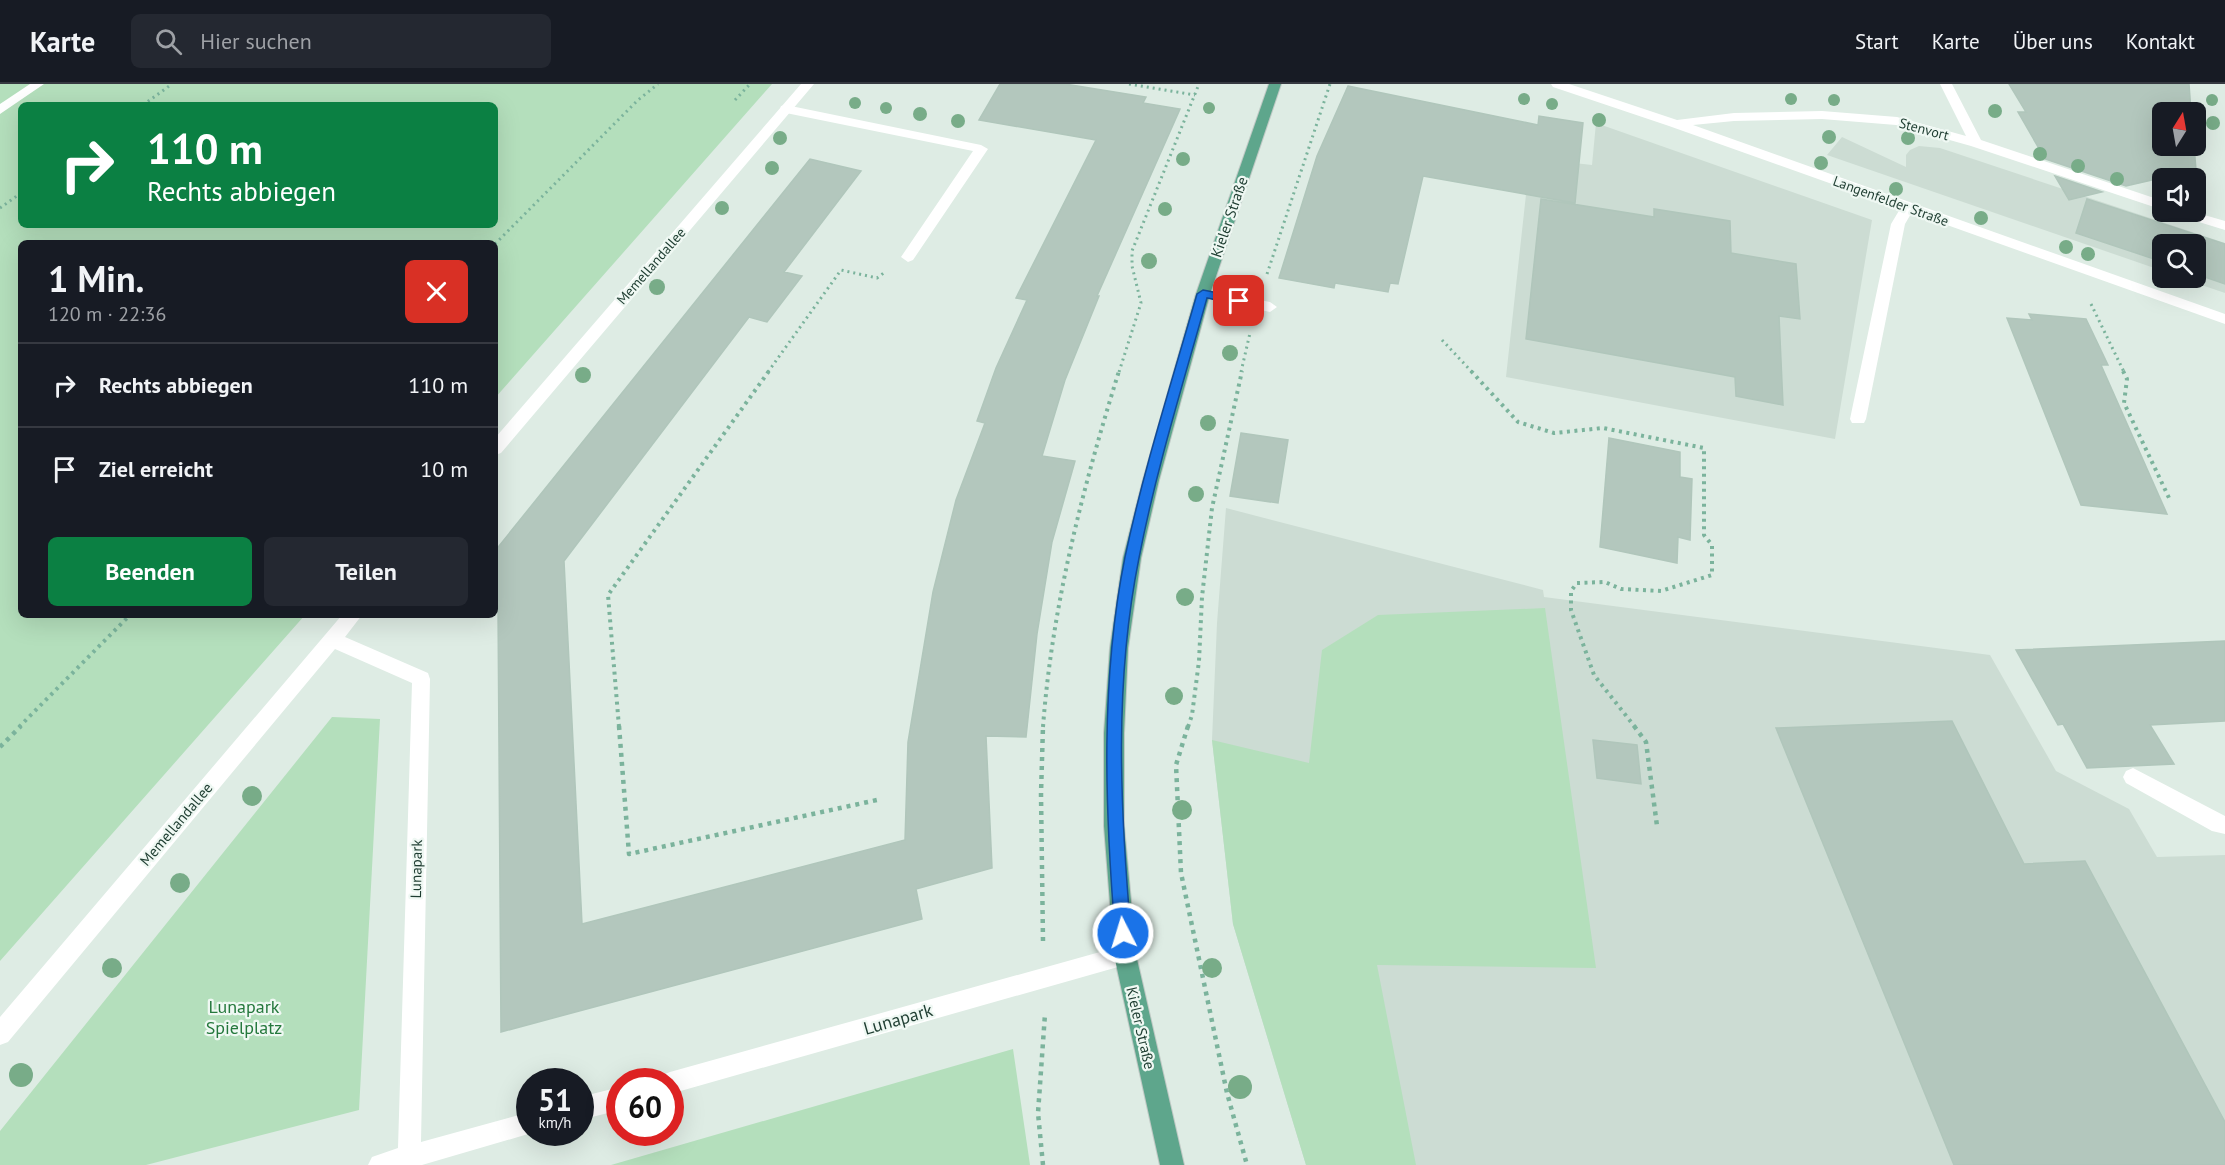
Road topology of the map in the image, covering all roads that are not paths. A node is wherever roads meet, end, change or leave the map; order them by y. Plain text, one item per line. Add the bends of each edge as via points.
1 (38, 84) edge
2 (808, 84) edge
3 (1275, 84) edge
4 (1557, 84) edge
5 (1946, 84) edge
6 (786, 109) junction
7 (0, 110) edge
8 (1674, 123) junction
9 (1976, 143) junction
10 (2152, 202) edge
11 (1908, 207) junction
12 (2206, 220) edge
13 (2225, 226) edge
14 (908, 257) road end
15 (1203, 294) junction
16 (1263, 306) road end
17 (2225, 319) edge
18 (1858, 418) dead end
19 (498, 445) edge
20 (350, 618) edge
21 (332, 639) junction
22 (2133, 777) dead end
23 (2225, 825) edge
24 (1125, 955) junction
25 (0, 1034) edge
26 (684, 1079) edge
27 (516, 1127) edge
28 (409, 1157) junction
29 (380, 1165) edge
30 (1172, 1165) edge

1 - 7 street
2 - 6 street, Memellandallee
3 - 15 main road, Kieler Straße
4 - 8 street, Langenfelder Straße
5 - 9 street
6 - 14 street via 981,149
6 - 19 street, Memellandallee
8 - 9 street, Stenvort via 1822,115 1897,121
8 - 11 street, Langenfelder Straße
9 - 10 street, Stenvort
11 - 17 street, Langenfelder Straße
11 - 18 street via 1898,224
12 - 13 street
15 - 16 street
15 - 24 main road, Kieler Straße via 1132,558 1119,648 1114,826
20 - 21 street, Memellandallee
21 - 25 street, Memellandallee
21 - 28 street, Lunapark via 421,679
22 - 23 street
24 - 26 street, Lunapark
24 - 30 main road, Kieler Straße
27 - 28 street
28 - 29 street

